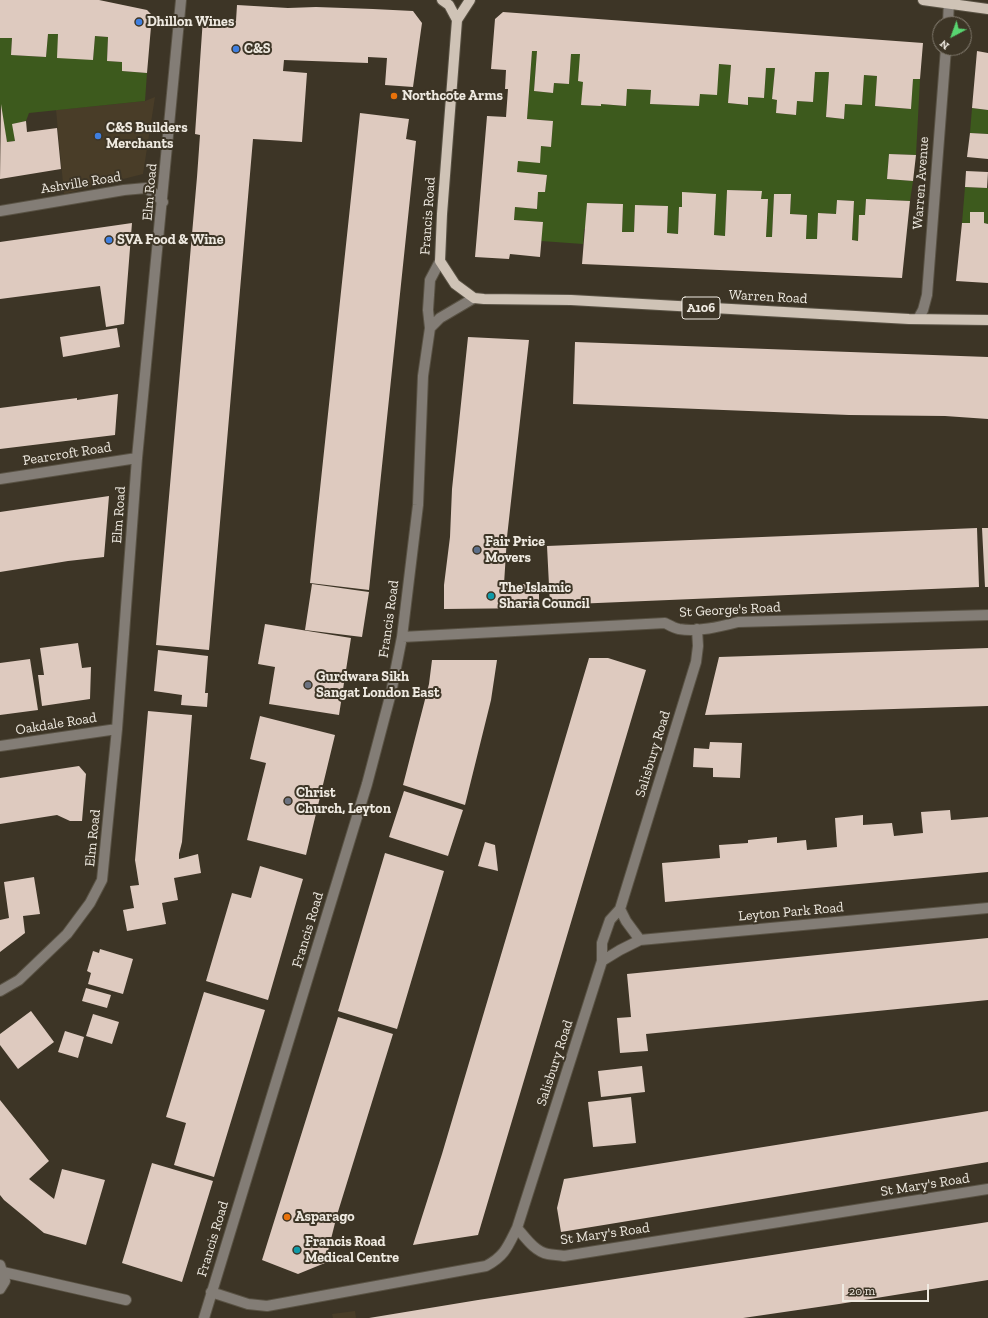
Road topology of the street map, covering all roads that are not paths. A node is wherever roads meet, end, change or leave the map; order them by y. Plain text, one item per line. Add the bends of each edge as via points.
1 (181, 0) edge
2 (442, 0) edge
3 (470, 0) edge
4 (923, 0) edge
5 (949, 2) edge
6 (988, 9) edge
7 (948, 16) edge
8 (457, 20) junction
9 (945, 56) edge
10 (163, 202) junction
11 (0, 211) edge
12 (440, 261) junction
13 (474, 298) junction
14 (918, 319) junction
15 (988, 320) edge
16 (430, 328) junction
17 (137, 458) junction
18 (0, 479) edge
19 (988, 615) edge
20 (697, 629) junction
21 (402, 637) junction
22 (117, 729) junction
23 (0, 746) edge
24 (988, 908) edge
25 (620, 909) junction
26 (640, 940) junction
27 (602, 961) junction
28 (0, 991) edge
29 (988, 1189) edge
30 (517, 1228) junction
31 (2, 1268) edge
32 (0, 1289) edge
33 (211, 1292) junction
34 (126, 1300) dead end
35 (204, 1318) edge

1 - 10 street, Elm Road
2 - 8 main road via 449,5
3 - 8 main road, Francis Road
4 - 5 main road
5 - 6 main road
5 - 7 street
8 - 12 main road, Francis Road
9 - 14 street, Warren Avenue via 926,296
10 - 11 street, Ashville Road via 146,188
10 - 17 street, Elm Road
12 - 13 main road via 455,284
12 - 16 street, Francis Road via 430,280
13 - 14 main road, Warren Road / A106 via 571,300
13 - 16 street via 451,310
14 - 15 main road, Warren Road / A106
16 - 21 street, Francis Road via 423,376 418,505
17 - 18 street, Pearcroft Road
17 - 22 street, Elm Road
19 - 20 street, St George's Road via 738,622 715,628
20 - 21 street, St George's Road via 678,629 664,624
20 - 25 street, Salisbury Road via 696,662
21 - 33 street, Francis Road via 391,692 367,784
22 - 23 street, Oakdale Road
22 - 28 street, Elm Road via 102,880 90,903 67,934 19,980
24 - 26 street, Leyton Park Road
25 - 26 street
25 - 27 street, Salisbury Road via 610,920 602,943
26 - 27 street, Leyton Park Road
27 - 30 street, Salisbury Road
29 - 30 street, St Mary's Road via 564,1256 547,1254 537,1249
30 - 33 street via 506,1251 486,1266 267,1306 248,1304
31 - 32 street via 5,1281
31 - 34 street
33 - 35 street, Francis Road

